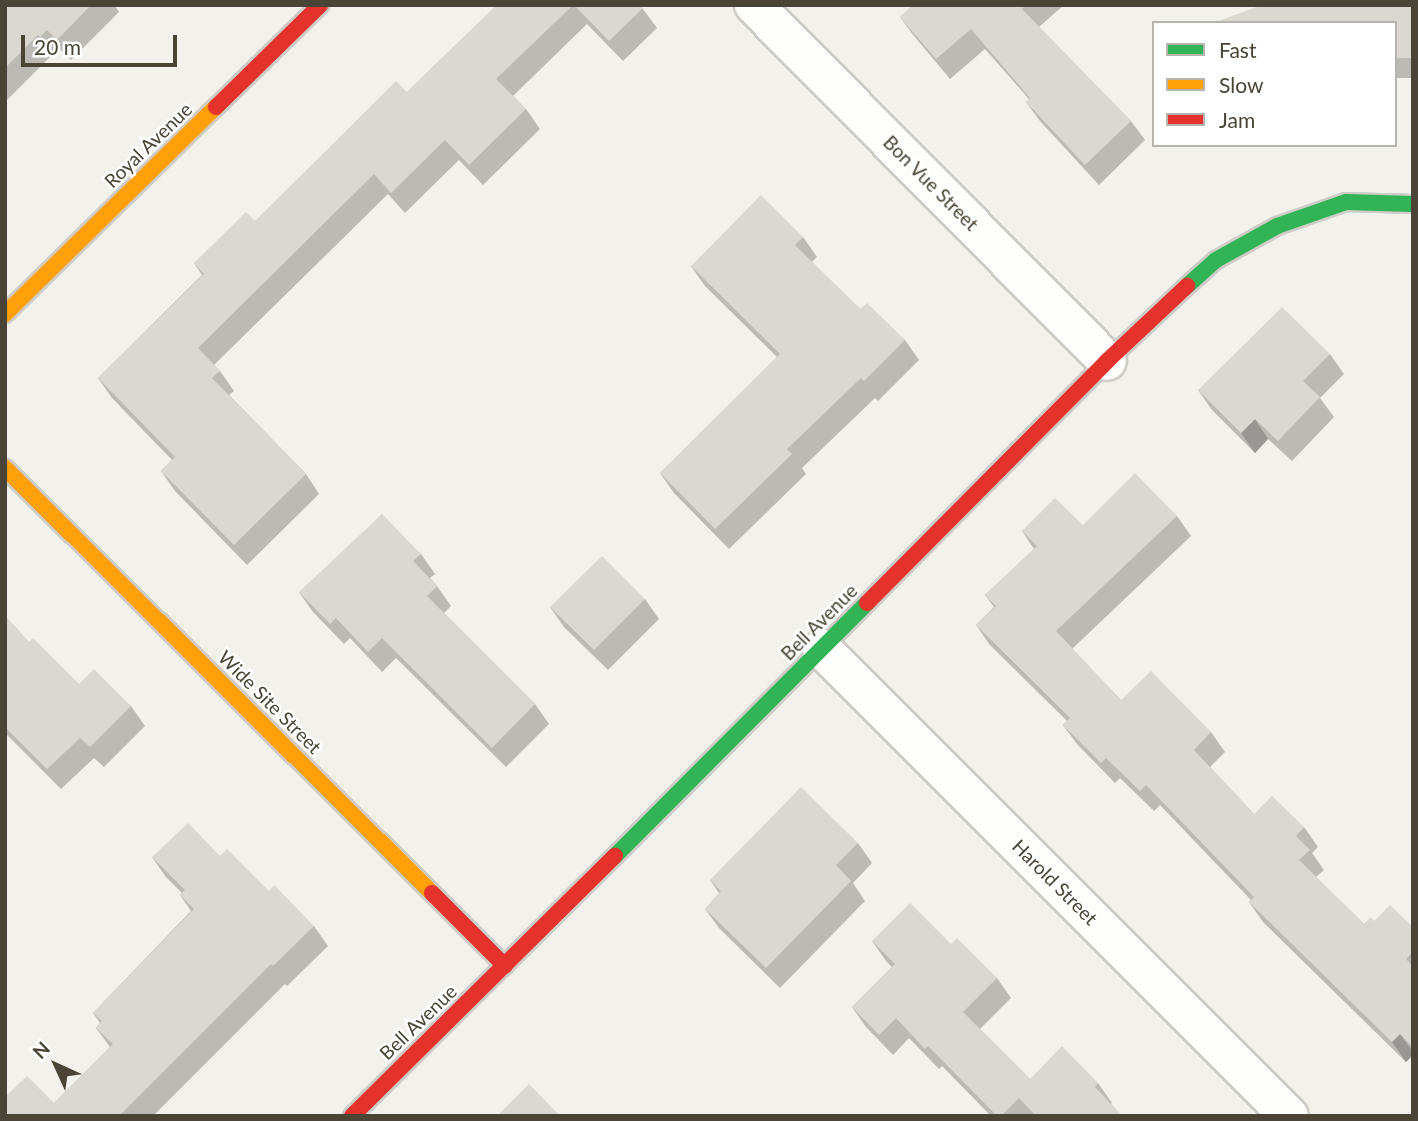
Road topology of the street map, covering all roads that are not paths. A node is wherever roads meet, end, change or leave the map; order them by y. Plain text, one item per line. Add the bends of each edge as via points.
1 (320, 5) edge
2 (754, 5) edge
3 (1413, 204) edge
4 (5, 314) edge
5 (1107, 361) junction
6 (5, 468) edge
7 (822, 649) junction
8 (505, 966) junction
9 (352, 1116) edge
10 (1289, 1116) edge

1 - 4 street, Royal Avenue
2 - 5 street, Bon Vue Street
3 - 5 street, Bell Avenue via 1346,202 1277,226 1216,260
5 - 7 street, Bell Avenue
6 - 8 street, Wide Site Street
7 - 8 street, Bell Avenue
7 - 10 street, Harold Street
8 - 9 street, Bell Avenue

